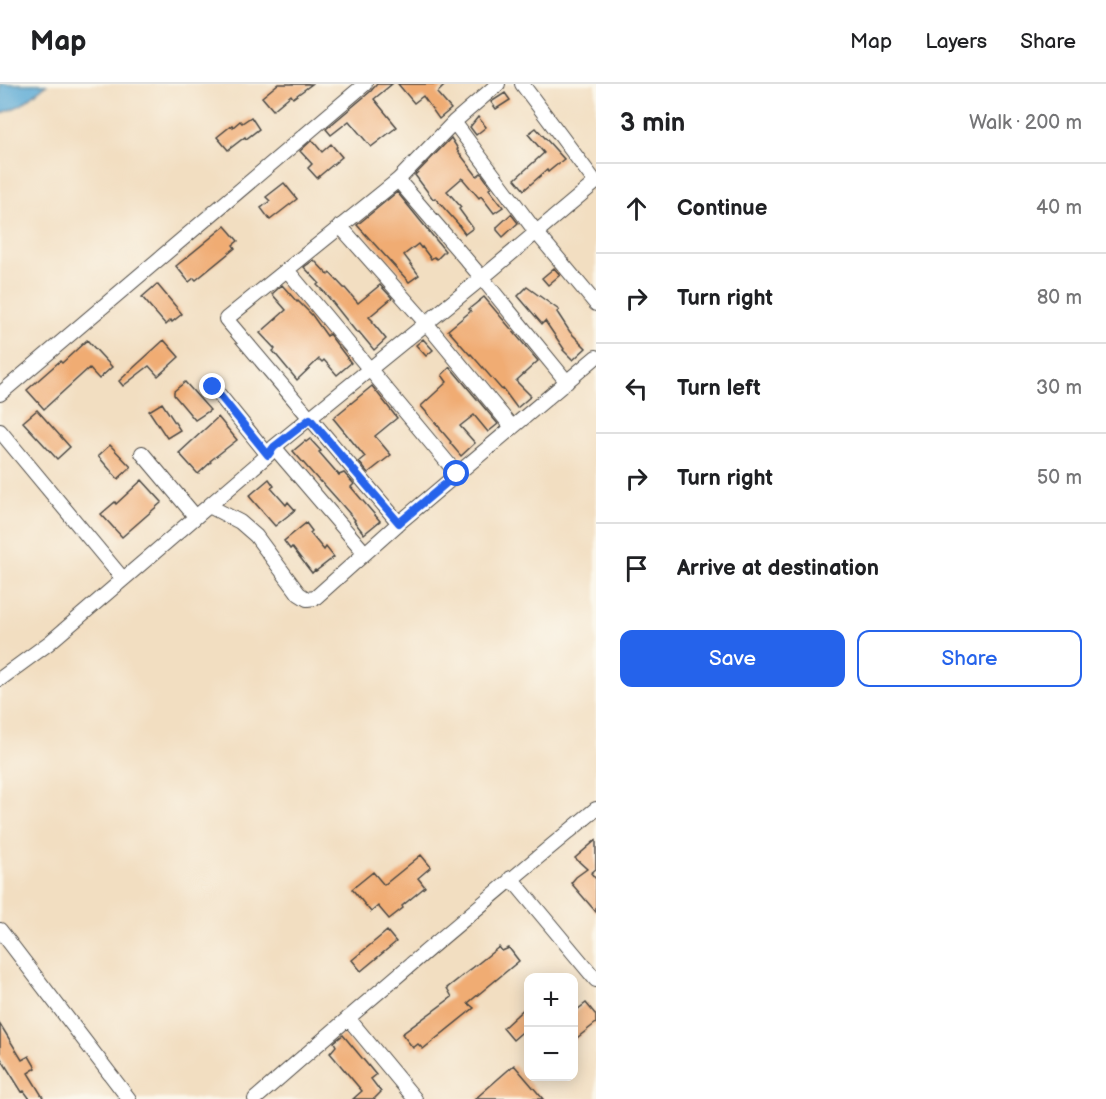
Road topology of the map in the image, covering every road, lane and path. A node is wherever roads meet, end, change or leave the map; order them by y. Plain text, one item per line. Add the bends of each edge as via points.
1 (365, 84) edge
2 (498, 84) edge
3 (522, 84) edge
4 (454, 122) junction
5 (398, 180) junction
6 (596, 182) edge
7 (340, 226) junction
8 (536, 232) junction
9 (287, 270) junction
10 (482, 278) junction
11 (596, 304) edge
12 (426, 324) junction
13 (596, 357) edge
14 (370, 368) junction
15 (567, 382) junction
16 (213, 387) dead end
17 (0, 394) edge
18 (310, 419) junction
19 (512, 427) junction
20 (0, 431) edge
21 (271, 451) junction
22 (142, 453) dead end
23 (457, 474) junction
24 (209, 506) junction
25 (195, 516) junction
26 (399, 523) junction
27 (365, 553) junction
28 (123, 579) junction
29 (0, 679) edge
30 (596, 809) edge
31 (512, 878) junction
32 (0, 930) edge
33 (596, 980) edge
34 (348, 1018) junction
35 (129, 1099) edge
36 (255, 1099) edge
37 (416, 1099) edge

1 - 17 street
2 - 4 street
3 - 6 street
4 - 5 street
4 - 8 street
5 - 7 street
5 - 10 street
6 - 8 street
7 - 9 street
7 - 12 street
8 - 10 street
8 - 11 street
9 - 14 street
9 - 18 street via 226,319
10 - 12 street
10 - 15 street
12 - 14 street
12 - 19 street
13 - 15 street
14 - 18 street
14 - 23 street
15 - 19 street
16 - 21 street
18 - 21 street
18 - 26 street
19 - 23 street
20 - 28 street
21 - 24 street
21 - 27 street
22 - 25 street
23 - 26 street
24 - 25 street
24 - 27 street via 240,522 256,536 299,594 307,599 315,598
25 - 28 street
26 - 27 street
28 - 29 street
30 - 31 street
31 - 33 street
31 - 34 street
32 - 35 street
34 - 36 street
34 - 37 street

